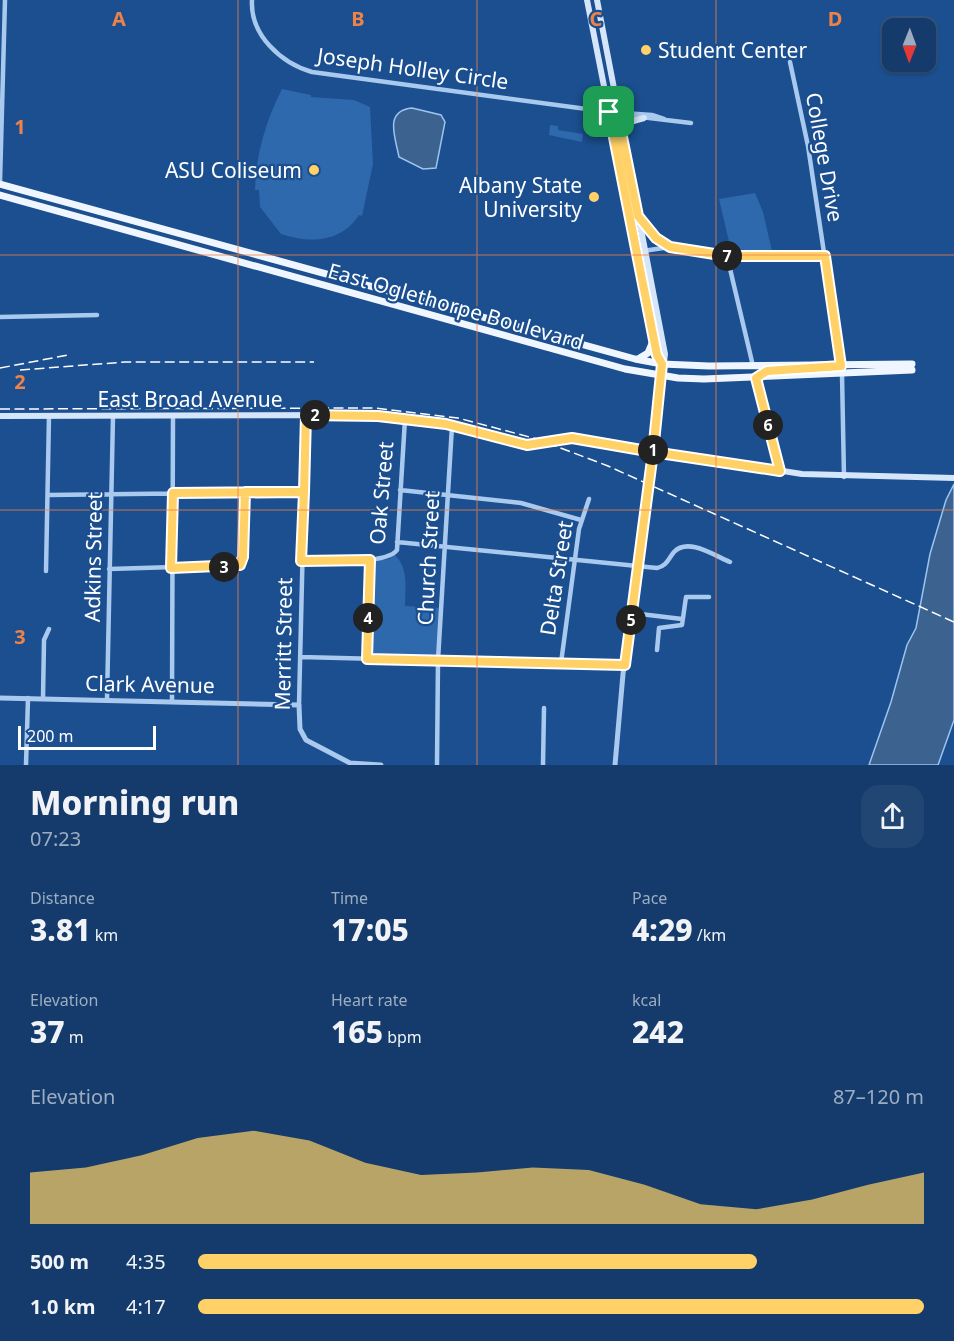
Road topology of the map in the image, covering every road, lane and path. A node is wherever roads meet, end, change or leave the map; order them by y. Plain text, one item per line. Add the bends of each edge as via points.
1 (5, 0) edge
2 (252, 0) edge
3 (587, 0) edge
4 (597, 0) edge
5 (790, 62) dead end
6 (615, 98) junction
7 (609, 112) junction
8 (635, 112) junction
9 (618, 113) junction
10 (644, 118) junction
11 (664, 119) junction
12 (691, 123) dead end
13 (624, 143) junction
14 (0, 183) edge
15 (0, 195) edge
16 (638, 216) junction
17 (670, 247) junction
18 (645, 250) junction
19 (636, 252) junction
20 (727, 256) junction
21 (825, 256) junction
22 (98, 315) dead end
23 (0, 316) edge
24 (654, 339) junction
25 (635, 359) junction
26 (662, 364) junction
27 (753, 366) junction
28 (815, 366) junction
29 (912, 367) dead end
30 (841, 370) junction
31 (662, 376) junction
32 (756, 378) junction
33 (306, 415) junction
34 (0, 416) edge
35 (49, 416) junction
36 (113, 416) junction
37 (173, 416) junction
38 (405, 419) junction
39 (452, 426) junction
40 (653, 452) junction
41 (780, 471) junction
42 (844, 477) junction
43 (954, 478) edge
44 (400, 490) junction
45 (245, 492) junction
46 (304, 492) junction
47 (173, 493) junction
48 (111, 494) junction
49 (449, 494) junction
50 (48, 495) junction
51 (590, 499) dead end
52 (581, 520) junction
53 (397, 542) junction
54 (446, 545) junction
55 (574, 558) junction
56 (370, 560) junction
57 (301, 561) junction
58 (730, 562) dead end
59 (639, 567) junction
60 (171, 568) junction
61 (109, 569) junction
62 (46, 571) dead end
63 (709, 597) dead end
64 (632, 613) junction
65 (682, 619) junction
66 (49, 629) dead end
67 (657, 650) dead end
68 (300, 657) junction
69 (367, 659) junction
70 (438, 660) junction
71 (561, 663) junction
72 (625, 665) junction
73 (0, 698) edge
74 (28, 698) junction
75 (43, 698) junction
76 (107, 700) junction
77 (172, 701) junction
78 (299, 705) junction
79 (544, 708) dead end
80 (26, 765) edge
81 (358, 765) edge
82 (381, 765) edge
83 (437, 765) edge
84 (543, 765) edge
85 (615, 765) edge

1 - 14 street
2 - 7 street, Joseph Holley Circle via 261,33 270,47 298,68
3 - 7 main road
4 - 6 main road
5 - 21 street, College Drive
6 - 8 street via 626,110
6 - 9 main road
7 - 9 street, Joseph Holley Circle
7 - 19 main road
8 - 9 street
8 - 11 street
9 - 10 street
9 - 13 main road
10 - 11 street
10 - 13 main road via 630,122
11 - 12 street
13 - 16 main road
14 - 25 main road, East Oglethorpe Boulevard
15 - 31 main road, East Oglethorpe Boulevard via 610,366
16 - 17 main road via 652,235
16 - 18 main road
17 - 18 street
17 - 20 street
18 - 19 street
18 - 26 main road via 665,354
19 - 24 main road
20 - 21 street
20 - 27 street
21 - 30 street, College Drive
22 - 23 street
24 - 25 main road via 648,353
24 - 26 main road
25 - 26 main road, East Oglethorpe Boulevard
26 - 27 main road, East Oglethorpe Boulevard
26 - 31 main road
27 - 28 main road, East Oglethorpe Boulevard
28 - 30 main road, East Oglethorpe Boulevard
28 - 32 main road via 763,372
29 - 30 main road, East Oglethorpe Boulevard
30 - 32 main road, East Oglethorpe Boulevard
30 - 42 street, College Drive
31 - 32 main road, East Oglethorpe Boulevard
31 - 40 main road
32 - 41 street
33 - 37 main road, East Broad Avenue
33 - 38 main road, East Broad Avenue
33 - 46 street, Merritt Street
34 - 35 main road, East Broad Avenue
35 - 36 main road, East Broad Avenue
35 - 50 street
36 - 37 main road, East Broad Avenue
36 - 48 street, Adkins Street
37 - 47 street
38 - 39 main road, East Broad Avenue
38 - 44 street, Oak Street
39 - 40 main road, East Broad Avenue via 527,445 572,438
39 - 49 street, Church Street
40 - 41 main road, East Broad Avenue
40 - 59 street
41 - 42 main road, East Broad Avenue
42 - 43 main road, East Broad Avenue
44 - 49 street
44 - 53 street, Oak Street
45 - 46 street
45 - 47 street
45 - 60 street via 243,557 238,566
46 - 57 street, Merritt Street
47 - 48 street
47 - 60 street
48 - 50 street
48 - 61 street, Adkins Street
49 - 52 street via 521,503
49 - 54 street, Church Street
50 - 62 street
51 - 52 street, Delta Street
52 - 55 street, Delta Street
53 - 54 street
53 - 56 street, Oak Street via 394,555
54 - 55 street
54 - 70 street, Church Street
55 - 59 street
55 - 71 street, Delta Street
56 - 57 street
56 - 69 street, Oak Street
57 - 68 street, Merritt Street
58 - 59 street via 689,546 675,551 661,567
59 - 64 street
60 - 61 street
60 - 77 street
61 - 76 street, Adkins Street
63 - 65 street via 686,597
64 - 65 street
64 - 72 street
65 - 67 street via 682,626 659,628
66 - 75 street via 44,640
68 - 69 street
68 - 78 street, Merritt Street
69 - 70 street
70 - 71 street
70 - 83 street, Church Street
71 - 72 street
72 - 85 street
73 - 74 street, Clark Avenue
74 - 75 street, Clark Avenue
74 - 80 street
75 - 76 street, Clark Avenue
76 - 77 street, Clark Avenue
77 - 78 street, Clark Avenue
78 - 81 street, Merritt Street via 300,729 306,740
79 - 84 street
81 - 82 street

